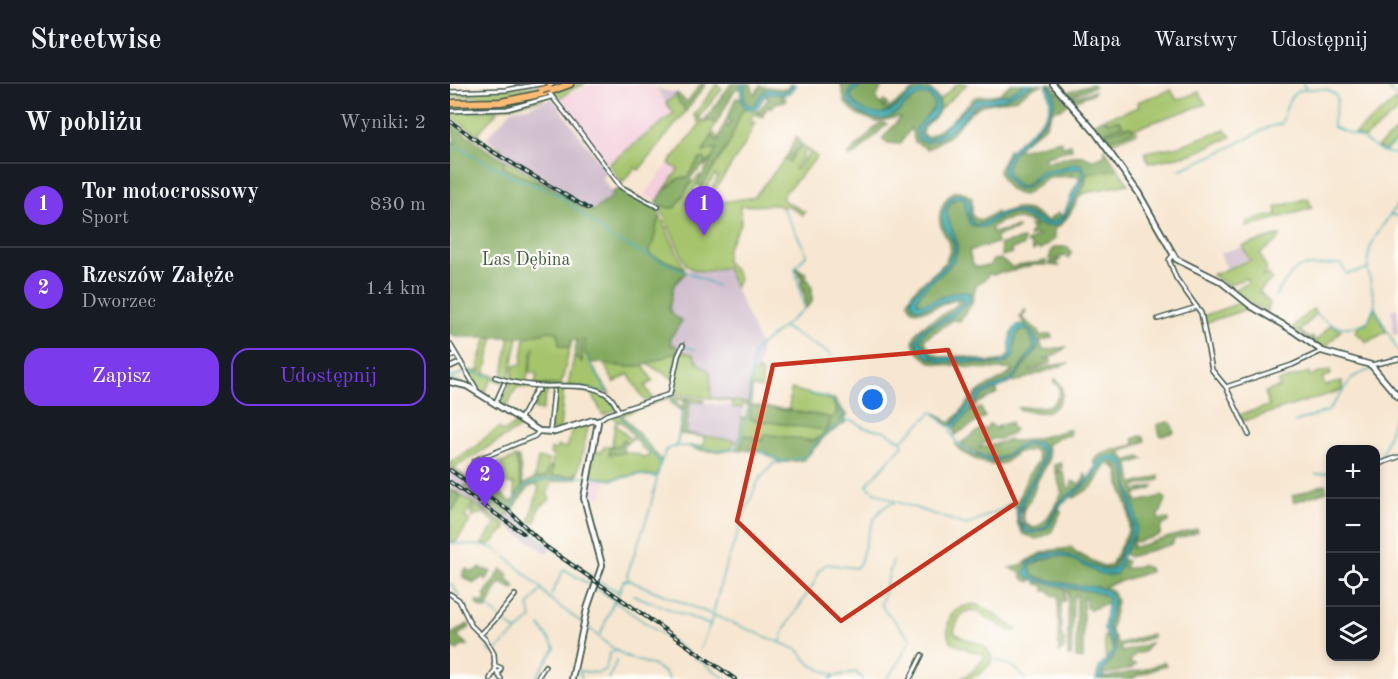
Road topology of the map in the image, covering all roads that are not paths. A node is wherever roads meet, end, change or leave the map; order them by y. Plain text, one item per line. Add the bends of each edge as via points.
1 (560, 84) edge
2 (570, 84) edge
3 (1053, 84) edge
4 (546, 89) edge
5 (450, 92) edge
6 (450, 101) edge
7 (450, 111) edge
8 (658, 207) dead end
9 (1173, 255) junction
10 (1197, 307) junction
11 (1158, 320) dead end
12 (450, 344) edge
13 (683, 345) dead end
14 (1322, 351) junction
15 (456, 354) junction
16 (450, 357) edge
17 (1398, 359) edge
18 (461, 362) junction
19 (1371, 365) junction
20 (450, 367) edge
21 (495, 377) dead end
22 (450, 382) edge
23 (504, 384) dead end
24 (1226, 387) junction
25 (539, 390) dead end
26 (554, 390) dead end
27 (476, 391) junction
28 (1398, 397) edge
29 (495, 404) junction
30 (619, 411) junction
31 (520, 420) junction
32 (597, 421) junction
33 (539, 431) junction
34 (550, 433) junction
35 (1249, 435) dead end
36 (1398, 457) edge
37 (1380, 464) edge
38 (466, 481) dead end
39 (450, 594) edge
40 (515, 595) dead end
41 (481, 634) junction
42 (922, 655) dead end
43 (545, 666) dead end
44 (495, 667) junction
45 (490, 679) edge
46 (501, 679) edge
47 (537, 679) edge
48 (573, 679) edge
49 (910, 679) edge

1 - 4 main road
2 - 4 main road
3 - 9 street via 1095,132 1138,192
4 - 5 street
4 - 6 main road via 489,100
4 - 7 street via 530,104
4 - 8 street via 621,187
9 - 10 street via 1169,260 1176,278
9 - 14 street via 1220,281 1251,306
10 - 11 street
10 - 24 street via 1204,321 1212,370
12 - 15 street
13 - 30 street via 670,394
14 - 19 street
14 - 24 street
15 - 16 street
15 - 18 street
17 - 19 street
18 - 20 street
18 - 27 street
19 - 28 street
21 - 30 street via 514,383 597,391 611,398
22 - 27 street
23 - 29 street
24 - 35 street
25 - 31 street
26 - 34 street
27 - 29 street
29 - 31 street
30 - 32 street
31 - 33 street
32 - 34 street
32 - 48 street via 584,498 602,565 587,609
33 - 34 street
33 - 38 street via 474,460
36 - 37 street
39 - 41 street via 459,600 471,625
40 - 41 street
41 - 44 street via 492,650
42 - 49 street
43 - 47 street
44 - 45 street
44 - 46 street

